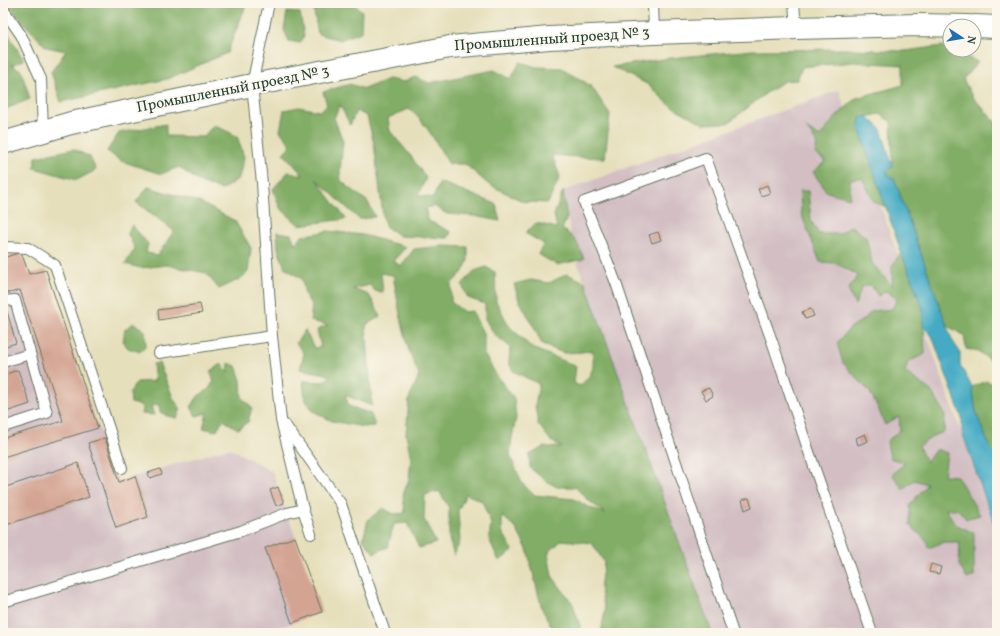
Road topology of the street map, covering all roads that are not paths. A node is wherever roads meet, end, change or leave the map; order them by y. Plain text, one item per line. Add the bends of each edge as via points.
1 (269, 3) edge
2 (653, 3) edge
3 (794, 3) edge
4 (3, 8) edge
5 (942, 25) edge
6 (982, 26) edge
7 (997, 27) edge
8 (796, 28) junction
9 (654, 33) junction
10 (252, 85) junction
11 (43, 131) junction
12 (3, 143) edge
13 (3, 247) edge
14 (3, 301) edge
15 (272, 336) junction
16 (159, 353) dead end
17 (30, 354) junction
18 (3, 362) edge
19 (281, 420) junction
20 (3, 427) edge
21 (122, 468) dead end
22 (303, 509) junction
23 (311, 534) dead end
24 (3, 602) edge
25 (385, 633) edge
26 (733, 633) edge
27 (872, 633) edge

1 - 10 lane
2 - 9 lane
3 - 8 lane
4 - 11 lane via 21,35 41,79
5 - 8 street, Промышленный проезд № 3
6 - 7 street
8 - 9 street, Промышленный проезд № 3
9 - 10 street, Промышленный проезд № 3 via 549,38 450,47
10 - 11 street, Промышленный проезд № 3
10 - 15 lane via 262,183
11 - 12 street, Промышленный проезд № 3
13 - 21 lane via 28,248 55,265
14 - 17 lane via 15,300
15 - 16 lane
15 - 19 lane
17 - 18 lane
17 - 20 lane via 47,414
19 - 22 lane
19 - 25 lane via 341,504
22 - 23 lane
22 - 24 lane via 241,531
26 - 27 lane via 616,283 584,202 706,158 768,329

